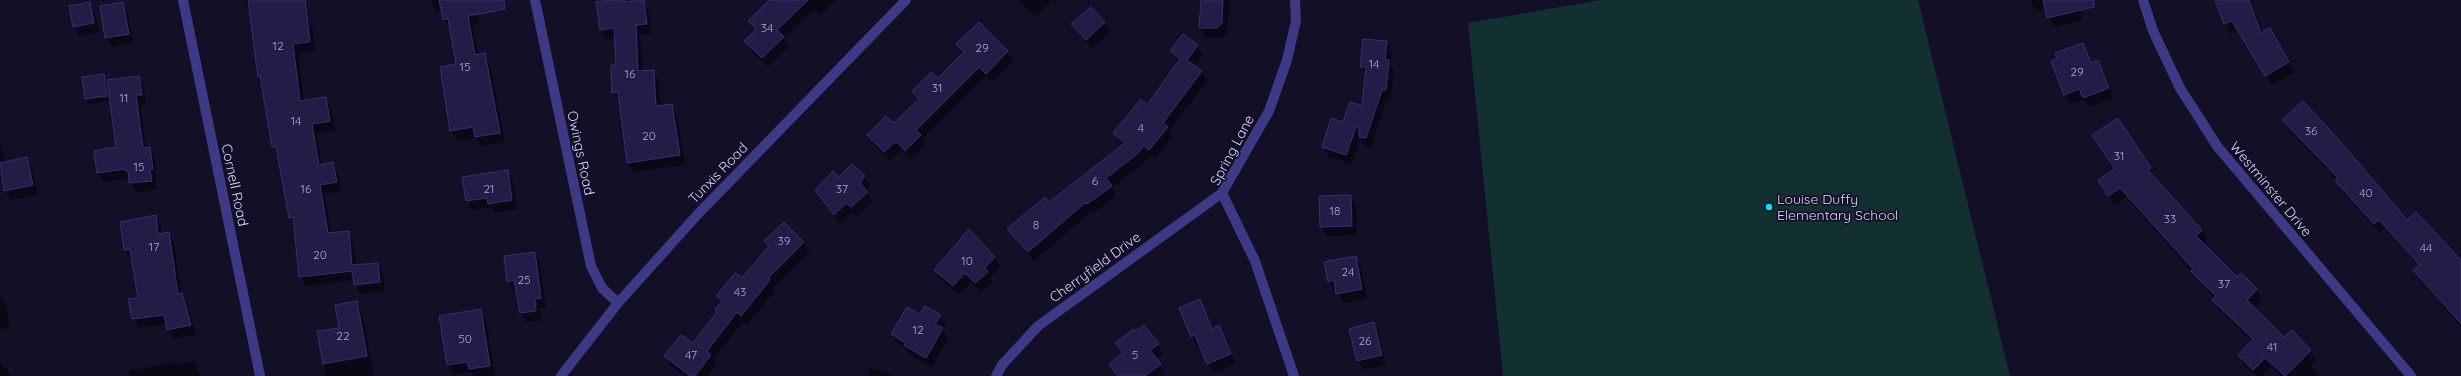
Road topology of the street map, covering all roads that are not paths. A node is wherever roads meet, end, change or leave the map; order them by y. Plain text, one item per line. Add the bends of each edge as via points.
1 (183, 0) edge
2 (535, 0) edge
3 (906, 0) edge
4 (1295, 0) edge
5 (2143, 0) edge
6 (1222, 193) junction
7 (618, 303) junction
8 (260, 376) edge
9 (561, 376) edge
10 (996, 376) edge
11 (1294, 376) edge
12 (2411, 376) edge

1 - 8 street, Cornell Road
2 - 7 street, Owings Road via 591,266 602,288
3 - 7 street, Tunxis Road via 698,214
4 - 6 street, Spring Lane via 1296,21 1287,60 1268,111
5 - 12 street, Westminster Drive via 2180,88 2217,146
6 - 10 street, Cherryfield Drive via 1038,326
6 - 11 street, Spring Lane via 1255,262
7 - 9 street, Tunxis Road

